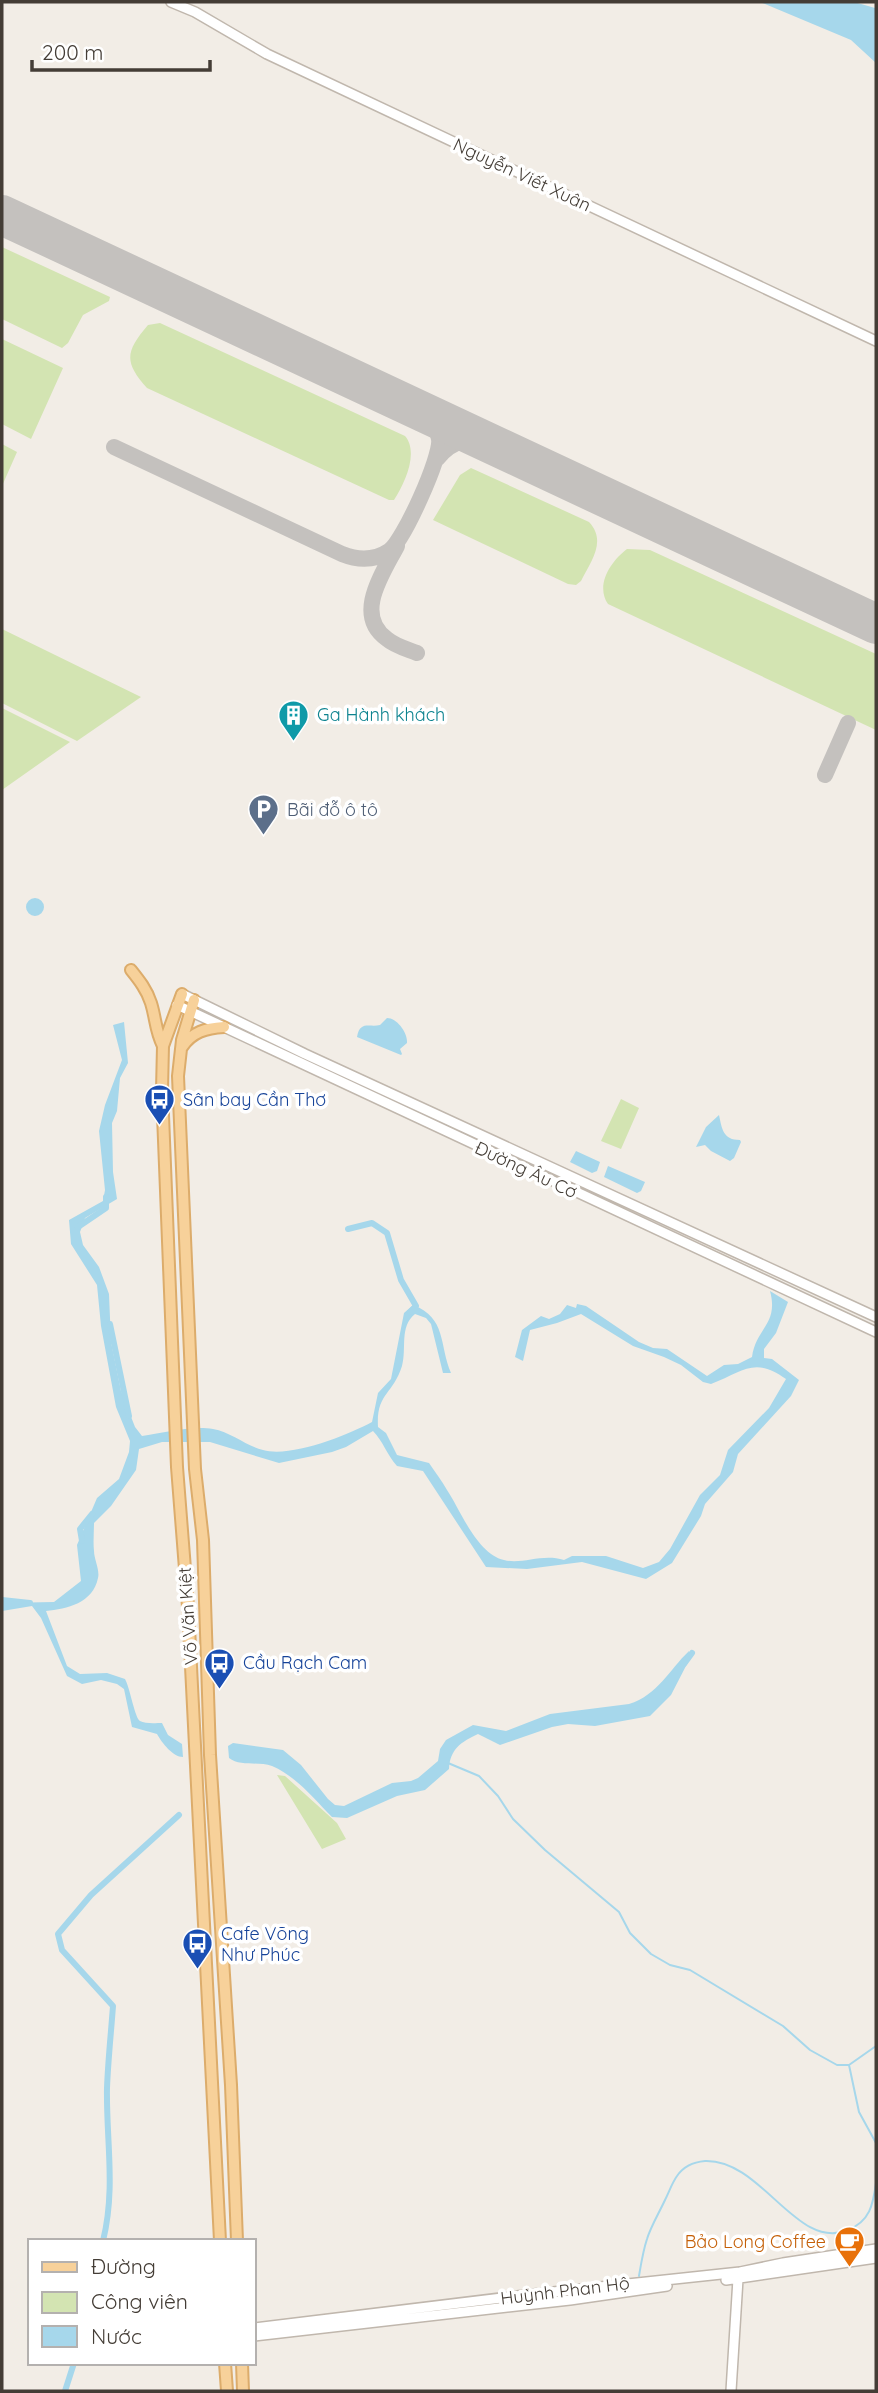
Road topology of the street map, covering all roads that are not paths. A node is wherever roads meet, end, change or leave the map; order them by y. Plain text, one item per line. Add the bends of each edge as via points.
1 (171, 2) edge
2 (876, 341) edge
3 (131, 970) dead end
4 (179, 1000) junction
5 (194, 1000) junction
6 (190, 1012) junction
7 (223, 1027) junction
8 (163, 1046) junction
9 (179, 1053) junction
10 (303, 1059) junction
11 (186, 1245) junction
12 (169, 1246) junction
13 (875, 1317) edge
14 (872, 1331) edge
15 (202, 1893) junction
16 (218, 1894) junction
17 (220, 2239) edge
18 (237, 2239) edge
19 (876, 2249) edge
20 (876, 2258) edge
21 (738, 2279) junction
22 (256, 2328) edge
23 (256, 2336) edge
24 (225, 2365) edge
25 (242, 2365) edge
26 (227, 2391) edge
27 (243, 2391) edge
28 (731, 2391) edge

1 - 2 street, Nguyễn Viết Xuân via 267,54
3 - 8 main road via 148,995
4 - 5 street, Đường Âu Cơ
4 - 6 street, Đường Âu Cơ
4 - 8 main road, Võ Văn Kiệt
5 - 6 main road, Võ Văn Kiệt
5 - 10 street, Đường Âu Cơ
6 - 7 street, Đường Âu Cơ
6 - 9 main road, Võ Văn Kiệt
7 - 9 main road via 196,1033
7 - 10 street, Đường Âu Cơ
8 - 12 main road, Võ Văn Kiệt
9 - 11 main road, Võ Văn Kiệt
10 - 13 street, Đường Âu Cơ
10 - 14 street, Đường Âu Cơ
11 - 12 street
11 - 16 main road, Võ Văn Kiệt
12 - 15 main road, Võ Văn Kiệt
13 - 14 street
15 - 16 main road
15 - 17 main road, Võ Văn Kiệt
16 - 18 main road, Võ Văn Kiệt
19 - 22 street, Huỳnh Phan Hộ via 740,2272
20 - 21 street, Huỳnh Phan Hộ
21 - 23 street, Huỳnh Phan Hộ
21 - 28 street
24 - 26 main road
25 - 27 main road

